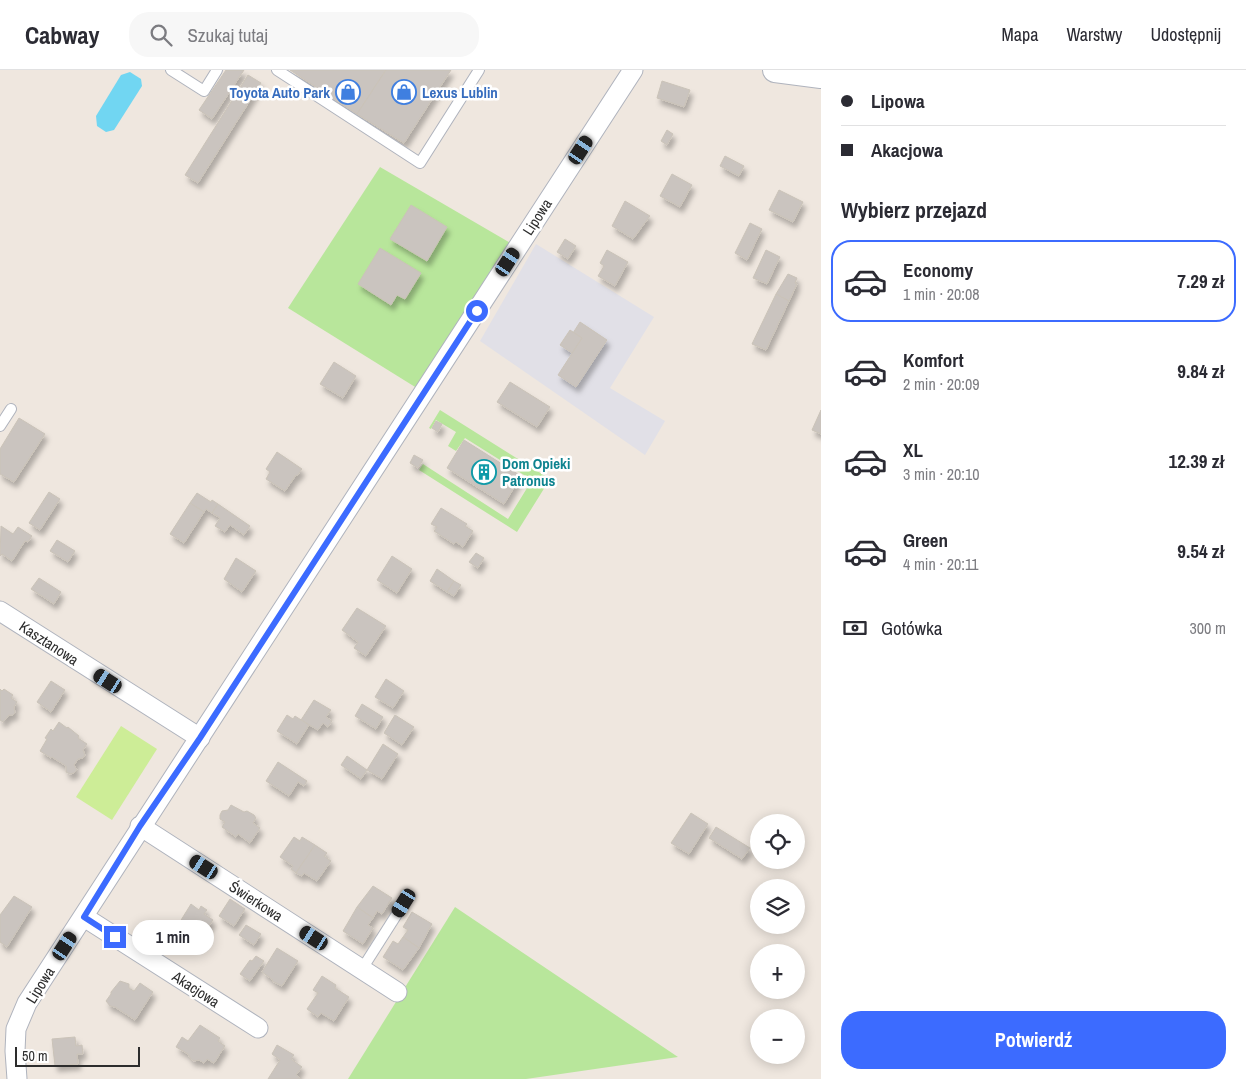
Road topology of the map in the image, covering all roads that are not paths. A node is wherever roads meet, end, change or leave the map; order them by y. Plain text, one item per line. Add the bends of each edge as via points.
1 (171, 70) edge
2 (217, 70) edge
3 (277, 70) edge
4 (479, 70) edge
5 (633, 70) edge
6 (775, 70) edge
7 (821, 76) edge
8 (11, 409) dead end
9 (0, 426) edge
10 (0, 612) edge
11 (200, 738) junction
12 (140, 826) junction
13 (404, 903) dead end
14 (84, 917) junction
15 (362, 969) junction
16 (397, 992) dead end
17 (258, 1028) dead end
18 (8, 1029) edge
19 (17, 1079) edge

1 - 2 lane via 204,91
3 - 4 lane via 420,163
5 - 11 street, Lipowa
6 - 7 street
8 - 9 lane
10 - 11 street, Kasztanowa
11 - 12 street, Lipowa
12 - 14 street, Lipowa
12 - 15 street, Świerkowa
13 - 15 lane
14 - 17 street, Akacjowa
14 - 18 street, Lipowa
15 - 16 street, Świerkowa
18 - 19 street, Lipowa

